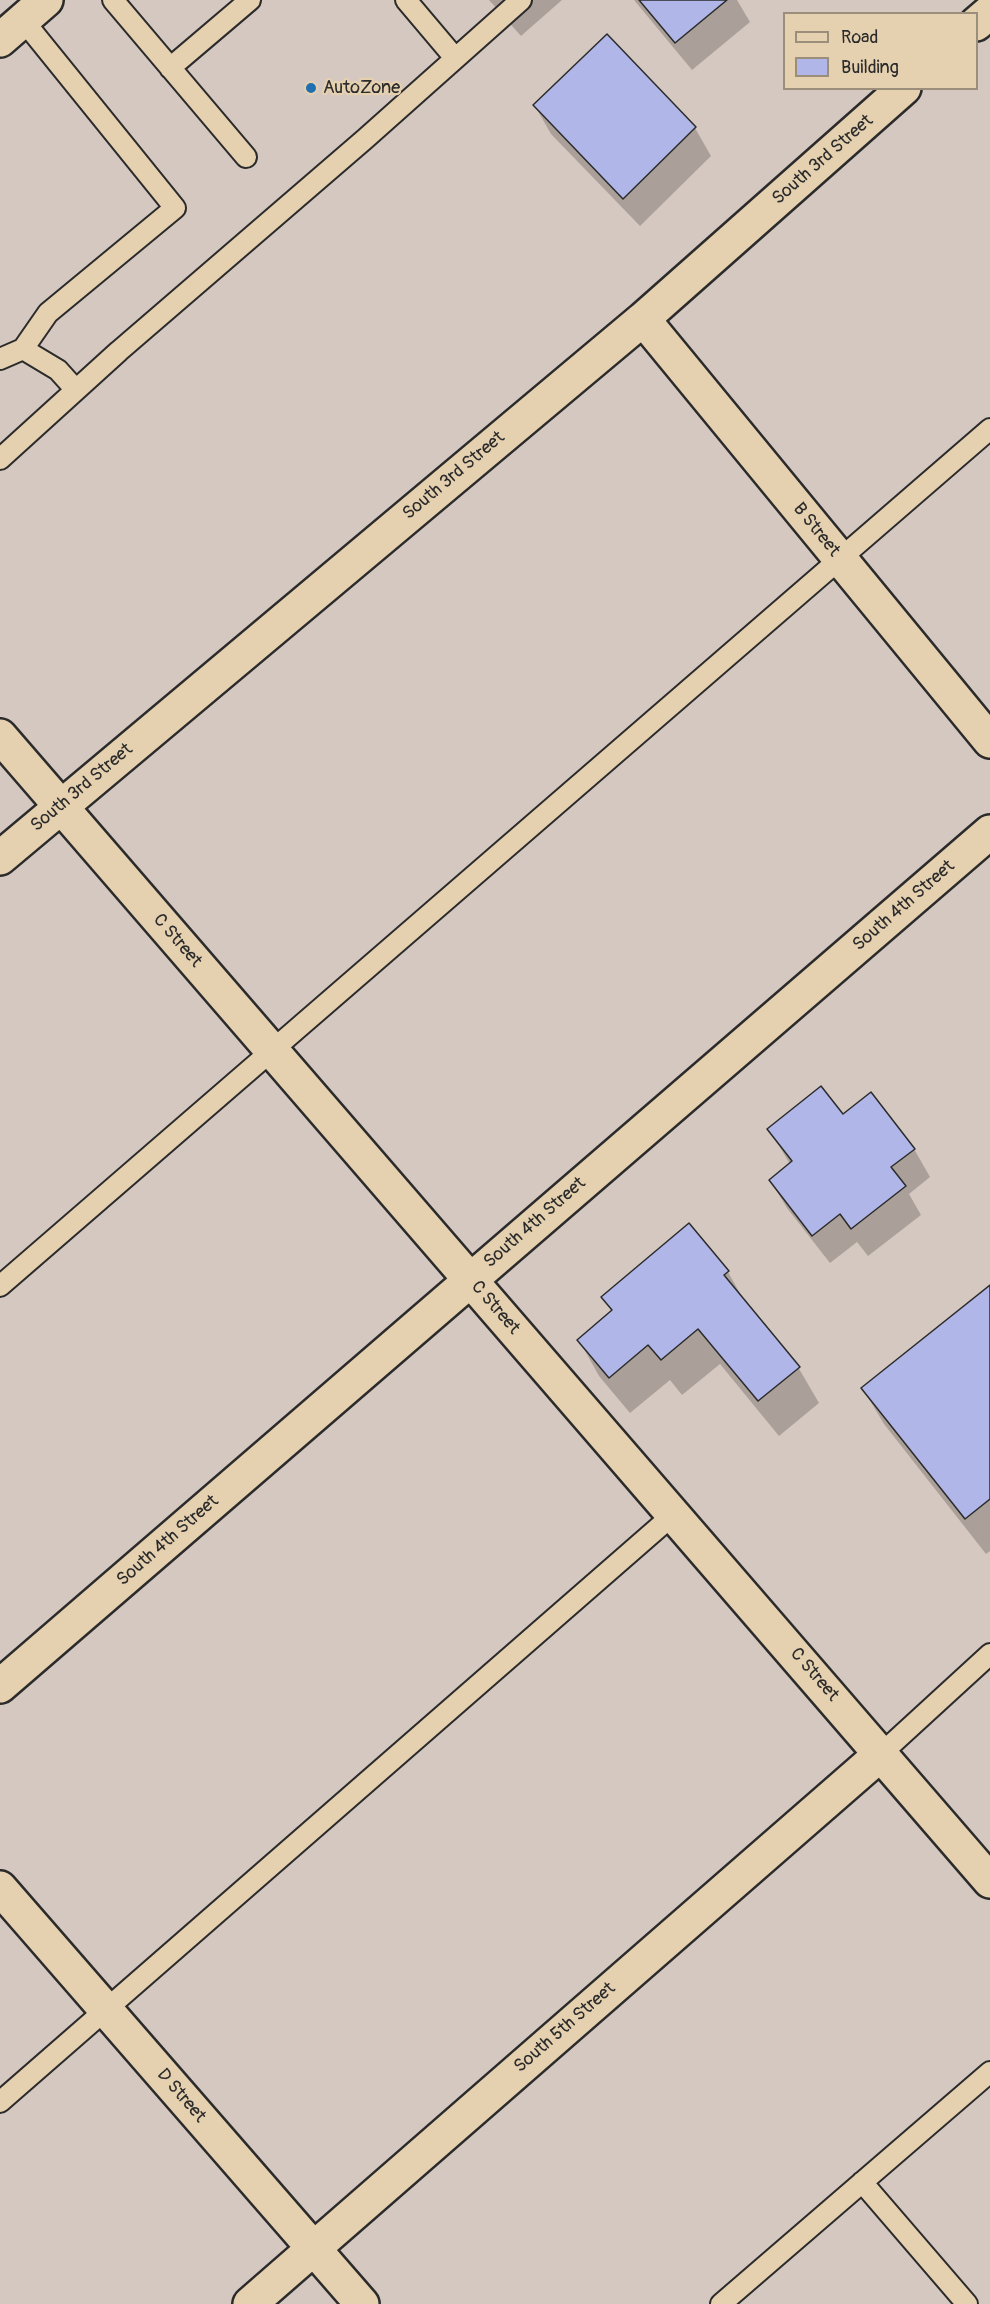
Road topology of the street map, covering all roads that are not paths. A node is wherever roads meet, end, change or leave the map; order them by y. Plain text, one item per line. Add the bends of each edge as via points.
1 (113, 0) edge
2 (250, 0) edge
3 (406, 0) edge
4 (521, 0) edge
5 (990, 12) edge
6 (23, 20) edge
7 (978, 22) edge
8 (456, 58) junction
9 (170, 68) junction
10 (902, 90) edge
11 (246, 157) dead end
12 (643, 319) junction
13 (23, 349) junction
14 (0, 359) edge
15 (76, 390) junction
16 (990, 429) edge
17 (0, 459) edge
18 (840, 558) junction
19 (0, 736) edge
20 (990, 741) edge
21 (60, 807) junction
22 (990, 832) edge
23 (0, 858) edge
24 (272, 1050) junction
25 (470, 1279) junction
26 (0, 1287) edge
27 (674, 1514) junction
28 (990, 1654) edge
29 (0, 1686) edge
30 (882, 1753) junction
31 (990, 1881) edge
32 (0, 1888) edge
33 (106, 2009) junction
34 (990, 2072) edge
35 (0, 2102) edge
36 (862, 2182) junction
37 (313, 2247) junction
38 (250, 2304) edge
39 (362, 2304) edge
40 (721, 2304) edge
41 (967, 2304) edge

1 - 9 lane
2 - 9 lane
3 - 8 lane
4 - 8 lane
5 - 7 street
6 - 13 lane via 175,208 48,313
8 - 15 lane
9 - 11 lane
10 - 12 street, South 3rd Street
12 - 18 street, B Street
12 - 21 street, South 3rd Street
13 - 14 lane
13 - 15 lane via 58,370
15 - 17 lane
16 - 18 lane
18 - 20 street, B Street
18 - 24 lane
19 - 21 street, C Street
21 - 23 street, South 3rd Street
21 - 24 street, C Street
22 - 25 street, South 4th Street
24 - 25 street, C Street
24 - 26 lane
25 - 27 street, C Street
25 - 29 street, South 4th Street
27 - 30 street, C Street
27 - 33 lane
28 - 30 lane
30 - 31 street, C Street
30 - 37 street, South 5th Street
32 - 33 street, D Street
33 - 35 lane
33 - 37 street, D Street
34 - 36 lane
36 - 40 lane
36 - 41 lane
37 - 38 street, South 5th Street
37 - 39 street, D Street

